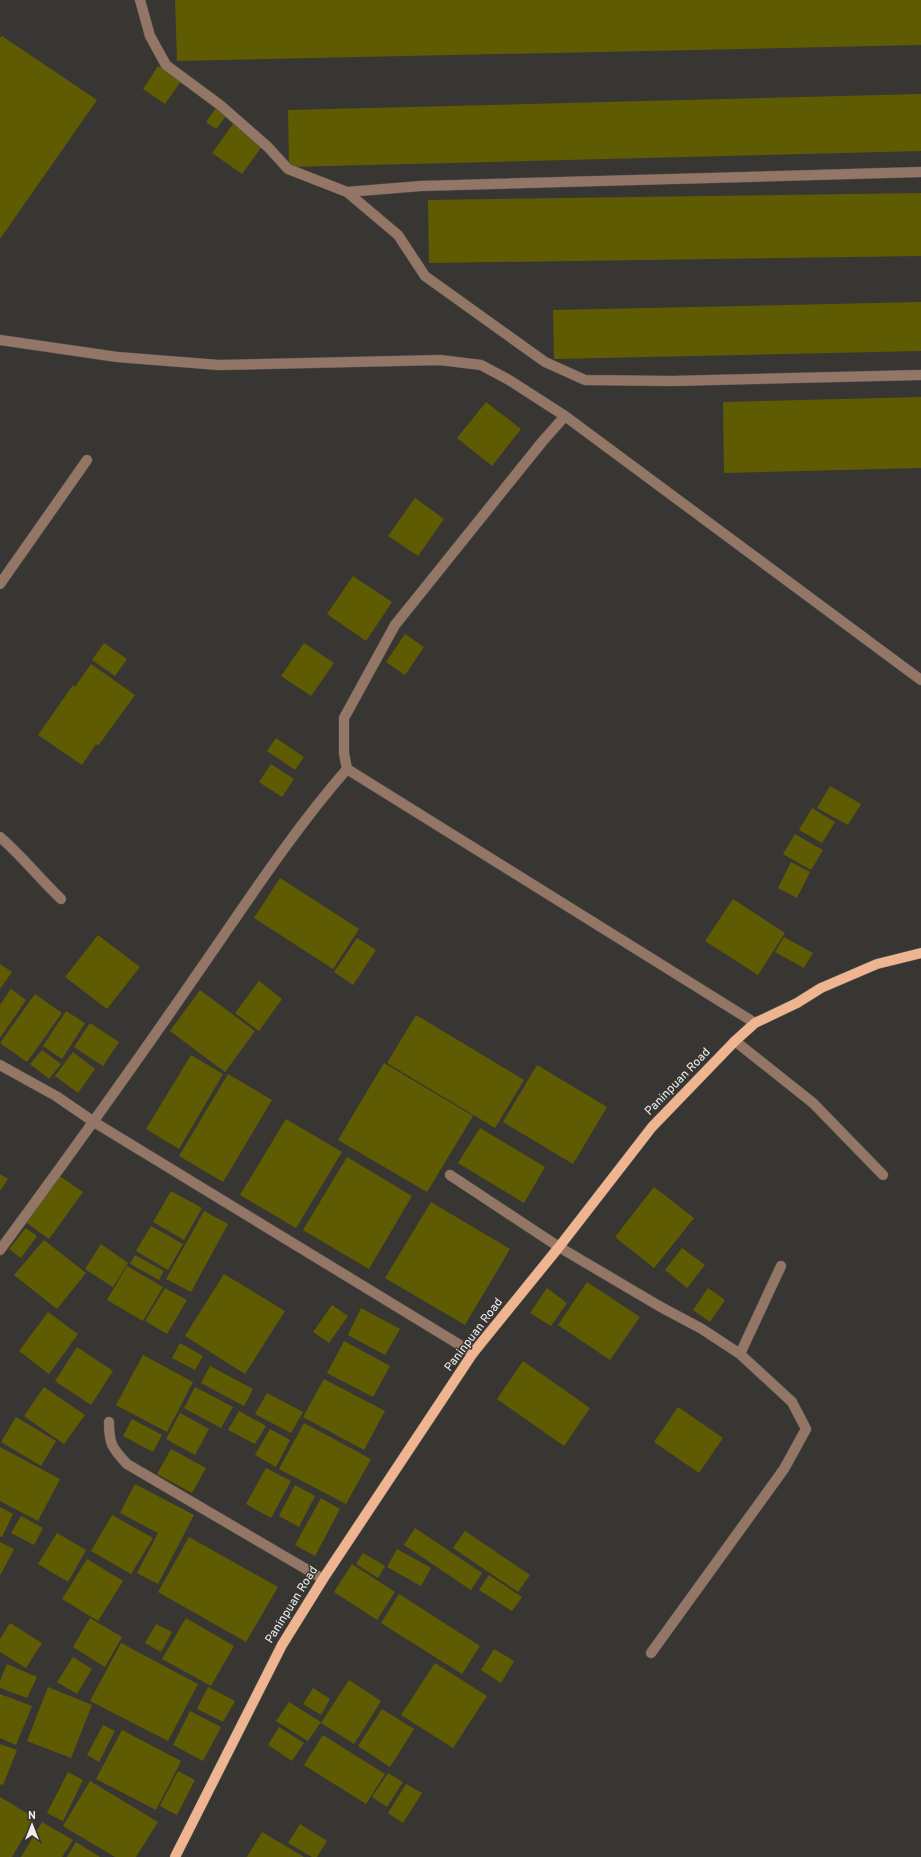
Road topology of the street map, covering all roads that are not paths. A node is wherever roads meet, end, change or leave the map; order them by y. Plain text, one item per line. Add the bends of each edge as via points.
1 (140, 0) edge
2 (921, 172) edge
3 (347, 192) junction
4 (0, 340) edge
5 (921, 375) edge
6 (565, 416) junction
7 (87, 460) dead end
8 (0, 584) edge
9 (921, 680) edge
10 (347, 769) junction
11 (0, 837) edge
12 (61, 899) dead end
13 (921, 953) edge
14 (755, 1023) junction
15 (735, 1041) junction
16 (0, 1065) edge
17 (94, 1122) junction
18 (450, 1175) dead end
19 (883, 1175) dead end
20 (559, 1247) junction
21 (0, 1250) edge
22 (781, 1266) dead end
23 (473, 1354) junction
24 (740, 1354) junction
25 (109, 1422) dead end
26 (323, 1578) junction
27 (651, 1653) dead end
28 (175, 1857) edge

1 - 3 street via 150,36 166,65 220,105 268,147 288,169
2 - 3 street via 421,186
3 - 5 street via 398,235 425,276 545,362 585,380 672,381
4 - 6 street via 116,357 219,365 440,360 480,365 509,380
6 - 9 street
6 - 10 street via 396,625 344,718 344,753
7 - 8 street
10 - 14 street
10 - 17 street via 326,793 260,884
11 - 12 street via 16,850
13 - 14 main road, Paninpuan Road via 877,964 821,988 797,1003
14 - 15 main road, Paninpuan Road
15 - 19 street via 813,1104
15 - 20 main road, Paninpuan Road via 652,1127
16 - 17 street via 56,1096
17 - 21 street
17 - 23 street
18 - 20 street
20 - 23 main road, Paninpuan Road
20 - 24 street via 702,1329
22 - 24 street
23 - 26 main road, Paninpuan Road
24 - 27 street via 792,1402 806,1429 784,1469
25 - 26 street via 109,1439 127,1464
26 - 28 main road, Paninpuan Road via 282,1645

